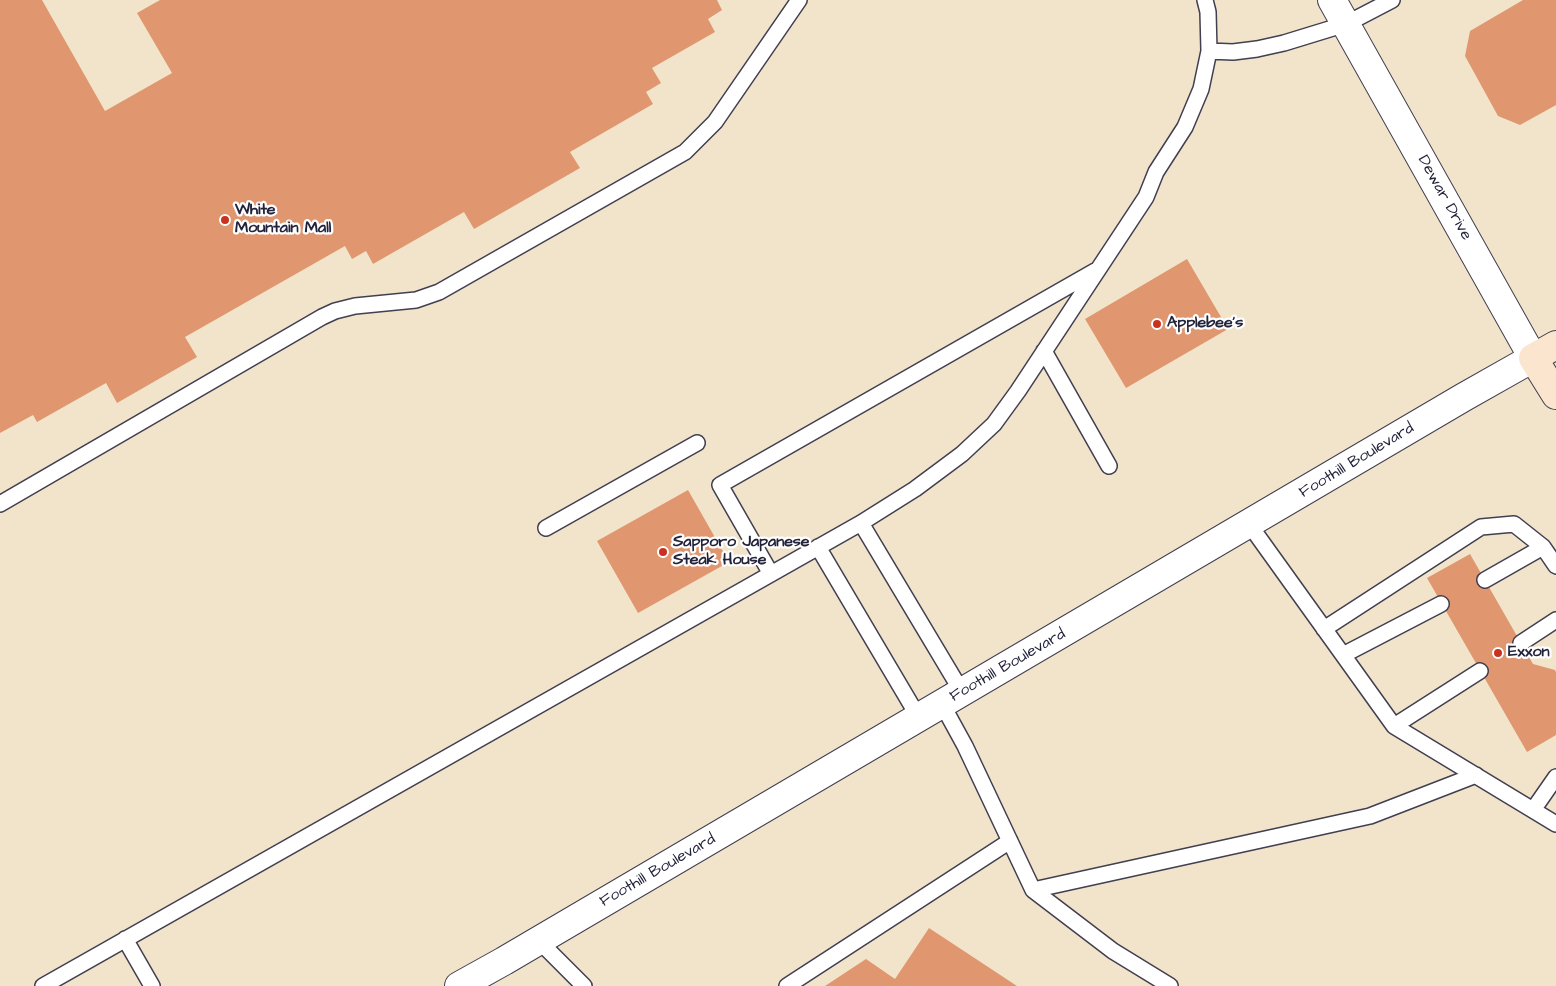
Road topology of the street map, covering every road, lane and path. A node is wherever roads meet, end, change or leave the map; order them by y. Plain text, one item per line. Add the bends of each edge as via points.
1 (799, 0) edge
2 (1205, 0) edge
3 (1332, 0) edge
4 (1392, 0) edge
5 (1346, 24) junction
6 (1209, 50) junction
7 (1098, 269) junction
8 (1556, 345) edge
9 (1044, 351) junction
10 (1532, 358) junction
11 (1556, 395) edge
12 (697, 443) dead end
13 (1109, 466) dead end
14 (0, 504) edge
15 (861, 523) junction
16 (1249, 524) junction
17 (546, 528) dead end
18 (818, 547) junction
19 (1543, 547) junction
20 (1556, 566) edge
21 (771, 574) junction
22 (1485, 580) dead end
23 (1442, 604) dead end
24 (1556, 620) edge
25 (1324, 629) junction
26 (1521, 643) dead end
27 (1343, 655) junction
28 (1480, 671) dead end
29 (952, 698) junction
30 (919, 718) junction
31 (1394, 726) junction
32 (1476, 776) junction
33 (1556, 777) edge
34 (1533, 810) junction
35 (1556, 824) edge
36 (1010, 840) junction
37 (1033, 890) junction
38 (125, 939) junction
39 (539, 941) junction
40 (42, 986) edge
41 (152, 986) edge
42 (459, 986) edge
43 (584, 986) edge
44 (787, 986) edge
45 (1170, 986) edge

1 - 14 lane via 715,122 685,152 439,292 416,300 355,306 322,317
2 - 6 lane
3 - 5 street, Dewar Drive
4 - 5 lane
5 - 6 lane via 1257,49
5 - 10 street, Dewar Drive
6 - 7 lane via 1201,89 1185,127 1156,172 1146,197
7 - 9 lane
7 - 21 lane via 720,485
8 - 10 main road, Foothill Boulevard
9 - 13 lane
9 - 15 lane via 994,424 962,454 915,490
10 - 11 main road, Dewar Drive
10 - 16 street, Foothill Boulevard
12 - 17 lane
15 - 18 lane
15 - 29 lane
16 - 25 lane
16 - 29 street, Foothill Boulevard
18 - 21 lane
18 - 30 lane
19 - 20 lane
19 - 22 lane
19 - 25 lane via 1514,524 1481,527
21 - 38 lane
23 - 27 lane
24 - 26 lane
25 - 27 lane
27 - 31 lane
28 - 31 lane
29 - 30 street, Foothill Boulevard
29 - 36 lane via 966,746
30 - 39 street, Foothill Boulevard
31 - 32 lane
32 - 34 lane
32 - 37 lane via 1370,816
33 - 34 lane
34 - 35 lane
36 - 37 lane
36 - 44 lane
37 - 45 lane via 1113,951
38 - 40 lane
38 - 41 lane
39 - 42 street, Foothill Boulevard
39 - 43 lane

